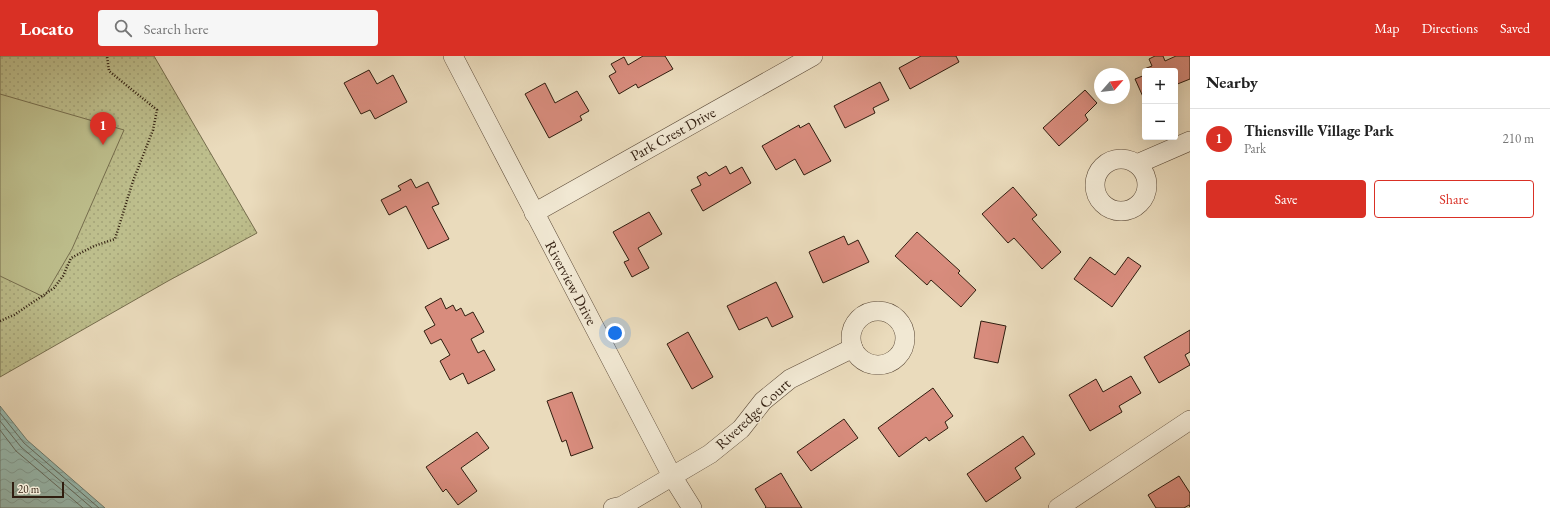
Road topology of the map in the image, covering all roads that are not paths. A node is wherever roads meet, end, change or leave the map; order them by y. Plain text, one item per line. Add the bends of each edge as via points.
1 (453, 56) edge
2 (813, 56) edge
3 (1190, 141) edge
4 (1137, 164) dead end
5 (534, 213) junction
6 (853, 348) dead end
7 (1190, 420) edge
8 (672, 476) junction
9 (613, 508) edge
10 (692, 508) edge
11 (1058, 508) edge

1 - 5 street, Riverview Drive
2 - 5 street, Park Crest Drive
3 - 4 street
5 - 8 street, Riverview Drive
6 - 8 street, Riveredge Court via 790,379 763,401 741,429 710,454
7 - 11 street
8 - 9 street, Riveredge Court via 622,506
8 - 10 street, Riverview Drive

